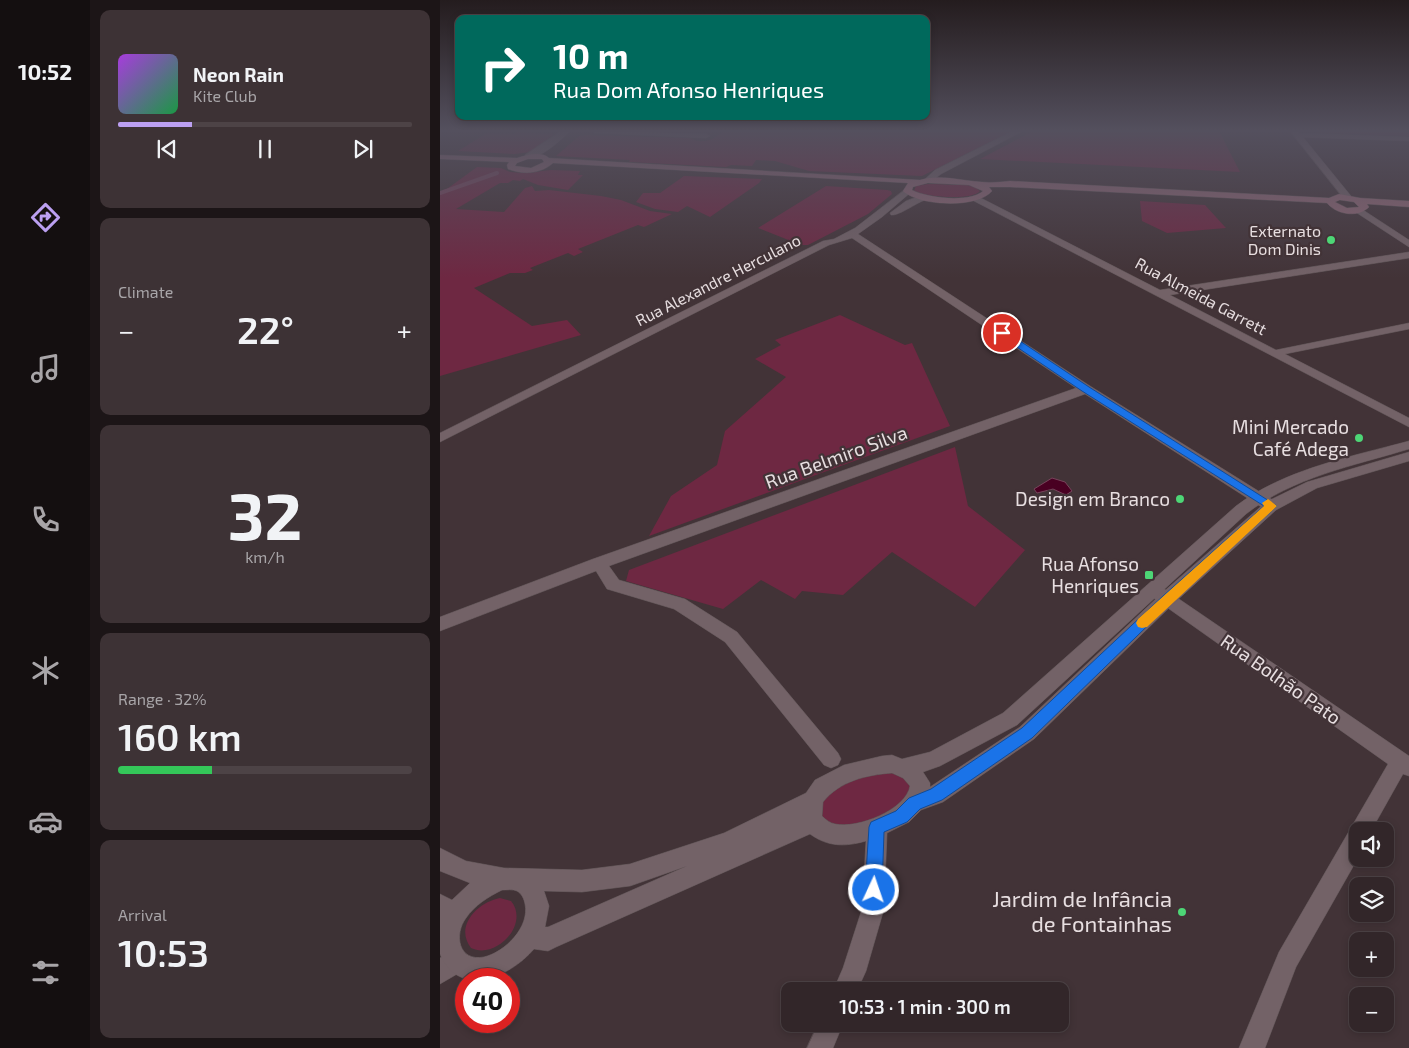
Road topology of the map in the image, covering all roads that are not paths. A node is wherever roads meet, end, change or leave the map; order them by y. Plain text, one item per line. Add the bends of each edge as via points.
1 (828, 180) edge
2 (879, 180) edge
3 (928, 180) joint
4 (1325, 180) edge
5 (1332, 180) edge
6 (918, 182) junction
7 (984, 188) junction
8 (907, 189) junction
9 (922, 198) junction
10 (1348, 198) junction
11 (978, 199) junction
12 (1333, 202) junction
13 (1409, 204) edge
14 (1362, 206) junction
15 (1409, 208) edge
16 (856, 232) junction
17 (1409, 244) edge
18 (1409, 255) edge
19 (1160, 293) junction
20 (1409, 326) edge
21 (621, 351) junction
22 (1276, 354) junction
23 (1086, 389) junction
24 (1409, 423) edge
25 (440, 438) edge
26 (1409, 445) edge
27 (440, 449) edge
28 (1409, 456) edge
29 (1265, 502) junction
30 (599, 563) junction
31 (1160, 595) junction
32 (440, 624) edge
33 (831, 759) dead end
34 (1405, 764) edge
35 (905, 767) junction
36 (813, 800) junction
37 (914, 804) junction
38 (813, 822) junction
39 (1366, 822) edge
40 (877, 827) junction
41 (1349, 852) edge
42 (440, 859) edge
43 (510, 880) junction
44 (447, 911) edge
45 (529, 937) junction
46 (448, 967) edge
47 (849, 982) edge
48 (827, 1032) edge
49 (820, 1048) edge
50 (1252, 1048) edge

1 - 8 main road via 893,184
2 - 6 main road
3 - 6 main road
3 - 7 main road
4 - 12 street via 1332,190
5 - 10 street
6 - 8 main road
7 - 11 main road via 985,196
7 - 12 main road
8 - 9 main road via 912,195
8 - 16 street, Rua Alexandre Herculano
9 - 11 main road
9 - 16 street, Rua Alexandre Herculano via 868,229
10 - 12 main road
10 - 14 main road
11 - 19 street, Rua Almeida Garrett
12 - 14 main road via 1350,211
13 - 14 main road
14 - 15 main road
14 - 17 street
16 - 21 street, Rua Alexandre Herculano via 835,242 834,247
16 - 23 street
18 - 19 street
19 - 22 street, Rua Almeida Garrett
20 - 22 street
21 - 25 street, Rua Alexandre Herculano
21 - 27 street, Rua Alexandre Herculano
22 - 24 street, Rua Almeida Garrett
23 - 29 street
23 - 30 street, Rua Belmiro Silva
26 - 29 street via 1295,478
28 - 29 street
29 - 31 street
30 - 32 street, Rua Belmiro Silva
30 - 33 street via 612,585 679,604 731,637
31 - 34 street, Rua Bolhão Pato
31 - 35 street via 1010,720 933,760
31 - 37 street via 1027,733 936,795
34 - 39 street
35 - 36 street via 885,764 855,770 830,782 816,793
35 - 37 street via 920,783
36 - 38 street
36 - 43 street via 728,842 630,875 582,881
37 - 40 street via 901,817
38 - 40 street via 822,830 845,836
38 - 45 street via 548,939
40 - 47 street via 873,908
41 - 50 street via 1287,960
42 - 43 street via 463,871
43 - 44 street via 484,886
43 - 45 street via 531,887 537,901 536,918
44 - 46 street
45 - 46 street via 518,950 492,967 478,970
48 - 49 street

